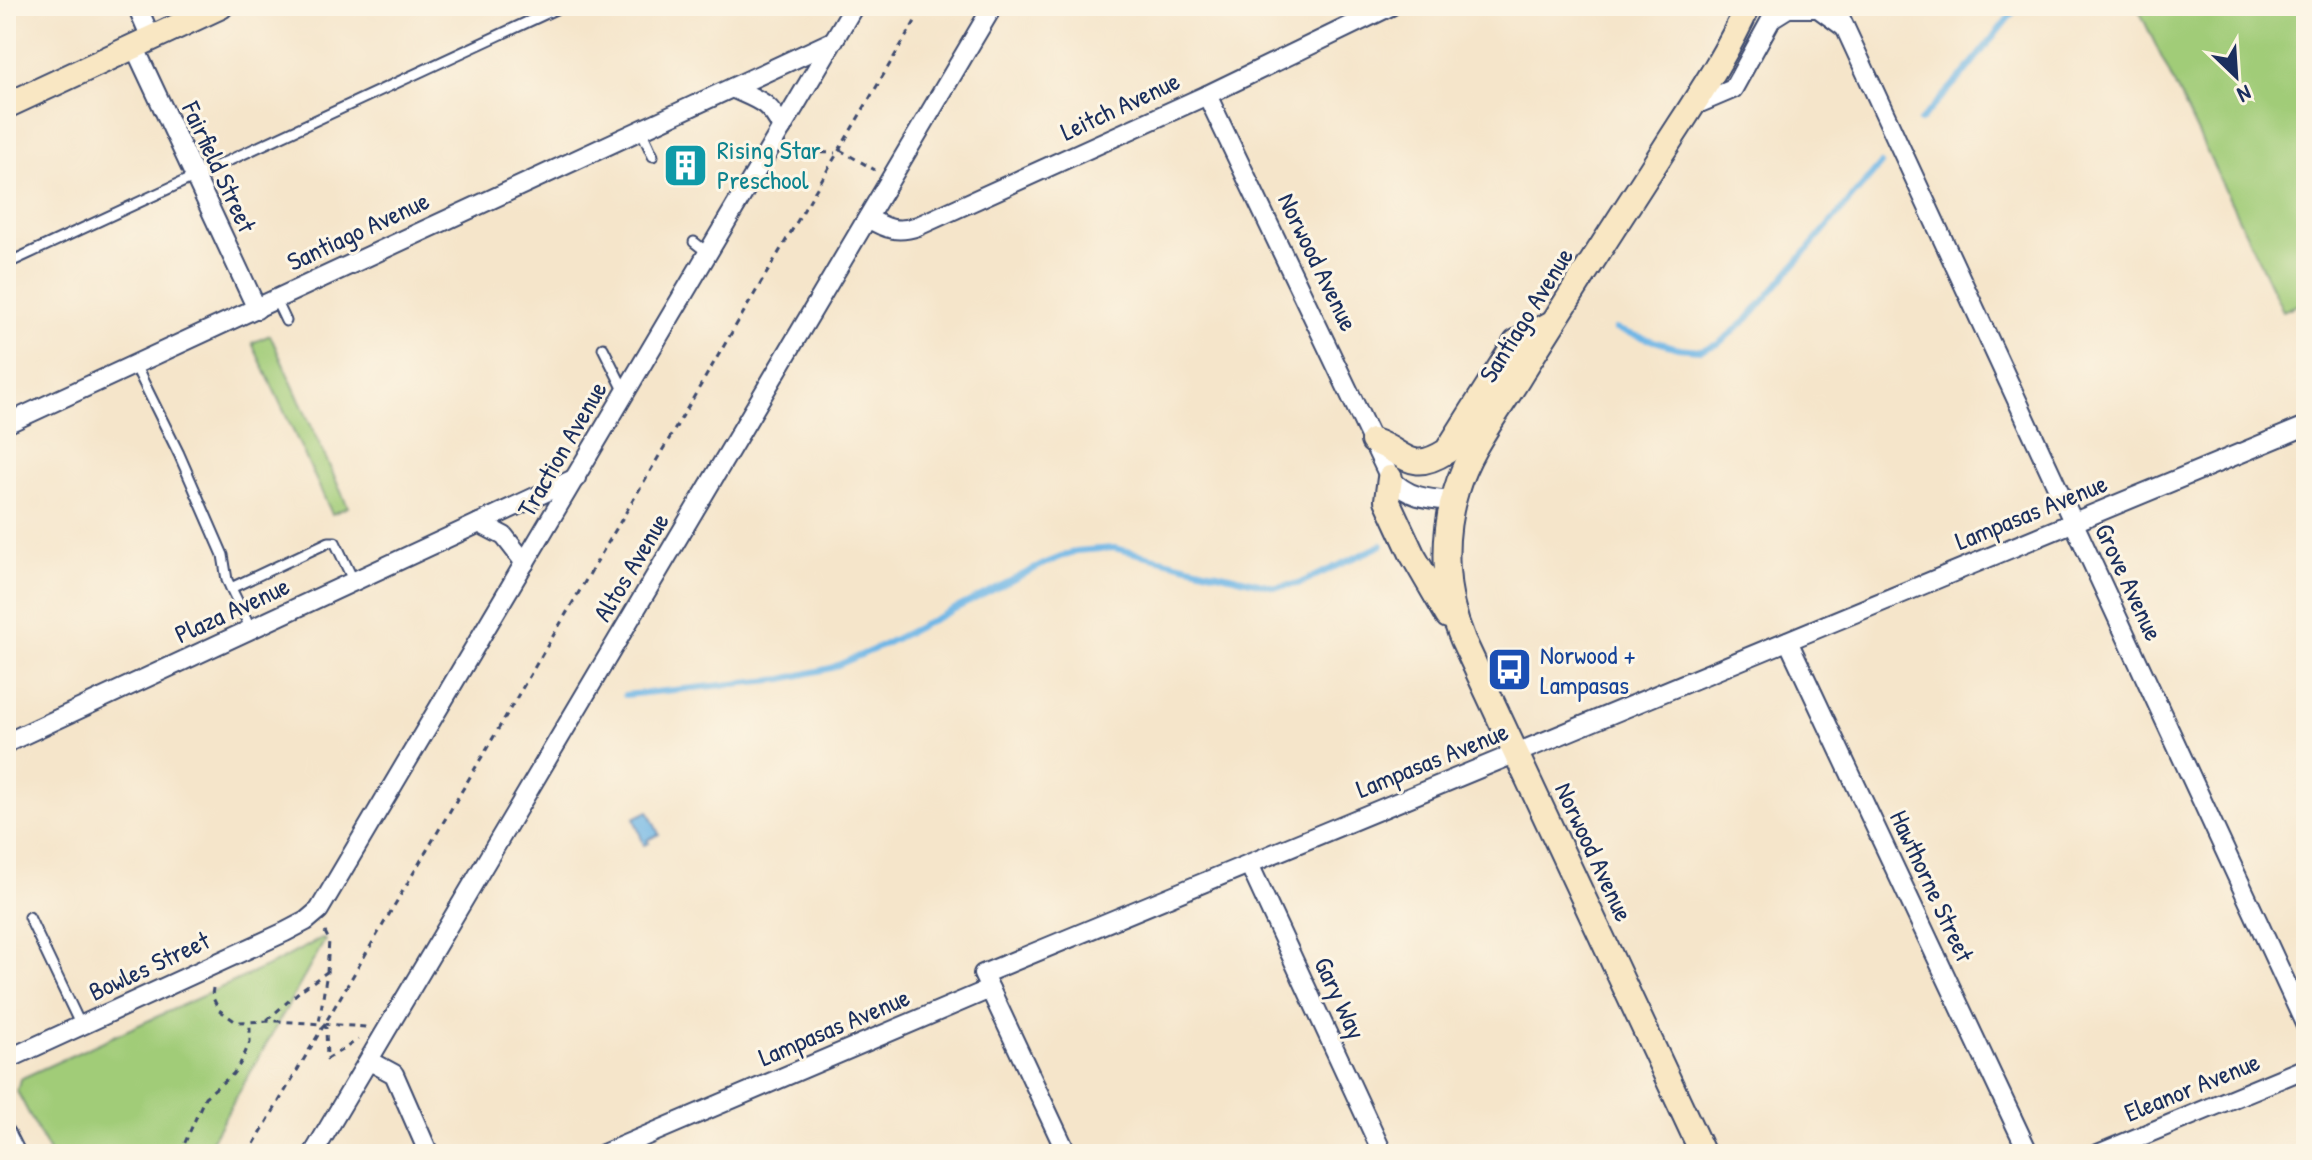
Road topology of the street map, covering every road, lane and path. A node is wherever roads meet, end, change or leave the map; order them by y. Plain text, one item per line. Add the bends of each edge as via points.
1 (137, 6) edge
2 (221, 6) edge
3 (562, 6) edge
4 (854, 6) edge
5 (924, 6) edge
6 (993, 6) edge
7 (1391, 6) edge
8 (1748, 6) edge
9 (1837, 6) edge
10 (1846, 28) junction
11 (833, 41) junction
12 (143, 42) junction
13 (732, 88) junction
14 (1207, 95) junction
15 (6, 106) edge
16 (1693, 106) junction
17 (782, 128) junction
18 (641, 130) junction
19 (838, 151) junction
20 (786, 152) dead end
21 (653, 156) dead end
22 (874, 169) dead end
23 (194, 176) junction
24 (868, 218) junction
25 (6, 264) edge
26 (276, 300) junction
27 (257, 309) junction
28 (286, 321) dead end
29 (1552, 323) junction
30 (603, 348) dead end
31 (135, 365) junction
32 (625, 392) junction
33 (6, 424) edge
34 (2306, 426) edge
35 (1373, 441) junction
36 (576, 478) junction
37 (1390, 478) junction
38 (1453, 501) junction
39 (479, 523) junction
40 (2073, 523) junction
41 (525, 563) junction
42 (1446, 570) joint
43 (354, 582) junction
44 (231, 588) junction
45 (251, 629) junction
46 (1463, 640) junction
47 (1788, 641) junction
48 (6, 743) edge
49 (1517, 753) junction
50 (1249, 864) junction
51 (312, 916) joint
52 (29, 917) dead end
53 (325, 932) dead end
54 (327, 972) junction
55 (213, 988) dead end
56 (990, 989) junction
57 (266, 1021) junction
58 (250, 1023) junction
59 (321, 1024) junction
60 (81, 1026) junction
61 (2306, 1026) edge
62 (6, 1060) edge
63 (370, 1061) junction
64 (2306, 1068) edge
65 (6, 1134) edge
66 (16, 1154) edge
67 (180, 1154) edge
68 (248, 1154) edge
69 (313, 1154) edge
70 (429, 1154) edge
71 (603, 1154) edge
72 (1067, 1154) edge
73 (1383, 1154) edge
74 (1703, 1154) edge
75 (2029, 1154) edge
76 (2098, 1154) edge

1 - 12 street, Fairfield Street
2 - 12 main road
3 - 23 lane
4 - 11 street, Traction Avenue
5 - 19 path
6 - 24 street, Altos Avenue
7 - 14 street, Leitch Avenue
8 - 16 main road, Santiago Avenue
9 - 10 street, Grove Avenue
10 - 16 street via 1818,8 1788,8 1772,18 1733,89
10 - 40 street, Grove Avenue
11 - 13 street, Santiago Avenue
11 - 17 street, Traction Avenue
12 - 15 main road
12 - 23 street, Fairfield Street
13 - 17 street via 763,101
13 - 18 street, Santiago Avenue
14 - 24 street, Leitch Avenue via 914,228 887,230
14 - 35 street, Norwood Avenue
16 - 29 main road, Santiago Avenue
17 - 32 street, Traction Avenue via 701,247
18 - 21 lane
18 - 26 street, Santiago Avenue
19 - 20 path
19 - 22 path
19 - 59 path
23 - 25 lane
23 - 27 street, Fairfield Street
24 - 63 street, Altos Avenue
26 - 27 street, Santiago Avenue
26 - 28 lane
27 - 31 street, Santiago Avenue
29 - 35 main road via 1516,342 1447,451 1417,463
29 - 38 main road, Santiago Avenue via 1464,469
30 - 32 lane
31 - 33 street, Santiago Avenue
31 - 44 lane via 223,555
32 - 36 street, Traction Avenue
34 - 40 street, Lampasas Avenue
35 - 37 street, Norwood Avenue
36 - 39 street, Plaza Avenue
36 - 41 street, Traction Avenue
37 - 38 street via 1408,494
37 - 46 main road via 1387,500
38 - 42 main road, Santiago Avenue
39 - 41 street via 504,536
39 - 43 street, Plaza Avenue
40 - 47 street, Lampasas Avenue
40 - 61 street, Grove Avenue
41 - 51 street, Traction Avenue via 333,889
42 - 46 main road, Norwood Avenue
43 - 44 lane via 335,542 329,542
43 - 45 street, Plaza Avenue
44 - 45 lane
45 - 48 street, Plaza Avenue
46 - 49 main road, Norwood Avenue
47 - 49 street, Lampasas Avenue
47 - 75 street, Hawthorne Street
49 - 50 street, Lampasas Avenue
49 - 74 main road, Norwood Avenue
50 - 56 street, Lampasas Avenue via 983,974
50 - 73 street, Gary Way
51 - 60 street, Bowles Street
52 - 60 lane
53 - 54 path
54 - 57 path
54 - 59 path
55 - 58 path via 212,996 225,1016
56 - 71 street, Lampasas Avenue
56 - 72 street
57 - 58 path
57 - 59 path
58 - 67 path via 250,1042 240,1064 205,1097
59 - 59 path via 329,1059 372,1028 366,1026
59 - 68 path
60 - 62 street, Bowles Street
63 - 69 street, Altos Avenue
63 - 70 street via 394,1074
64 - 76 street, Eleanor Avenue
65 - 66 street

